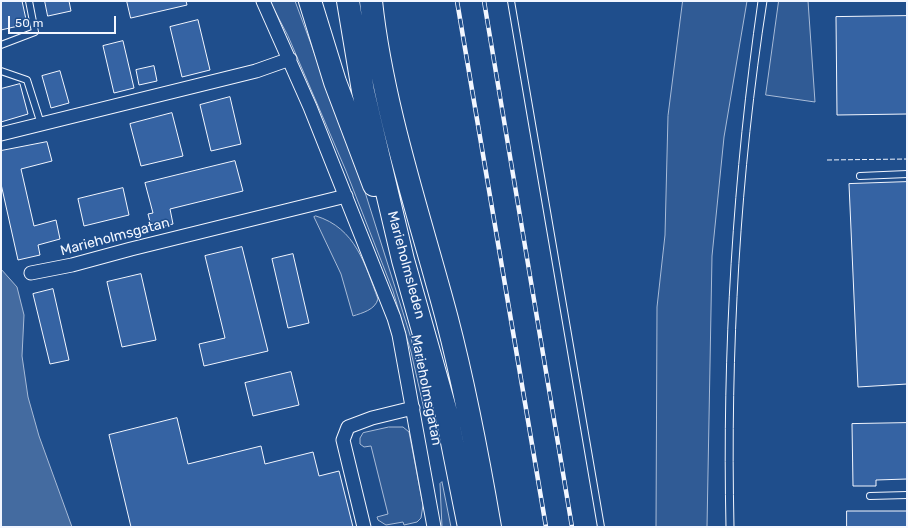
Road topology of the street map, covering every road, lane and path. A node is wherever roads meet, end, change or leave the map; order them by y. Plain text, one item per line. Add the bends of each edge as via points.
1 (29, 1) edge
2 (263, 1) edge
3 (310, 1) edge
4 (348, 1) edge
5 (371, 1) edge
6 (511, 1) edge
7 (1, 45) edge
8 (290, 59) junction
9 (1, 71) edge
10 (41, 124) junction
11 (1, 134) edge
12 (907, 174) edge
13 (860, 176) dead end
14 (346, 196) junction
15 (403, 260) junction
16 (31, 273) dead end
17 (413, 408) junction
18 (907, 495) edge
19 (870, 496) dead end
20 (364, 527) edge
21 (434, 527) edge
22 (469, 527) edge
23 (490, 527) edge
24 (601, 527) edge

1 - 7 lane via 35,32
2 - 8 street, Marieholmsgatan
3 - 15 highway via 335,82
4 - 15 highway, Marieholmsleden via 363,91
5 - 23 highway, Marieholmsleden via 381,63 398,138 459,369
6 - 24 lane
8 - 10 street via 256,71
8 - 14 street, Marieholmsgatan
9 - 10 lane via 27,80
10 - 11 street
12 - 13 lane
14 - 16 street, Marieholmsgatan via 72,266
14 - 17 street, Marieholmsgatan via 394,318
15 - 22 highway, Marieholmsleden via 444,405
17 - 20 street via 348,427 343,440
17 - 21 street, Marieholmsgatan
18 - 19 lane

